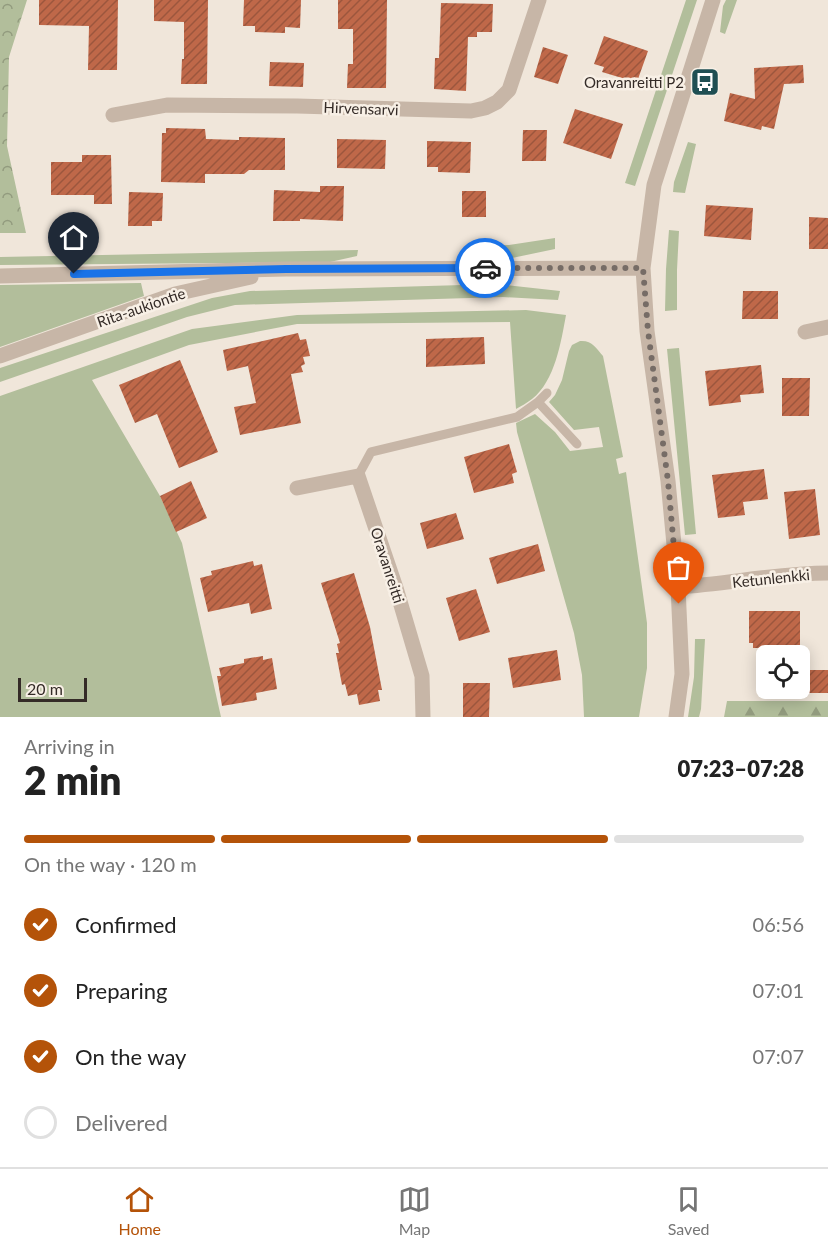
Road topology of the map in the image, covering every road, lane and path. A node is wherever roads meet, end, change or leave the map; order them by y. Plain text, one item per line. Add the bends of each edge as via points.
1 (539, 0) edge
2 (713, 0) edge
3 (113, 115) dead end
4 (643, 268) junction
5 (286, 269) junction
6 (0, 276) edge
7 (828, 327) edge
8 (805, 333) dead end
9 (0, 356) edge
10 (548, 393) dead end
11 (538, 402) junction
12 (577, 444) dead end
13 (358, 476) junction
14 (297, 488) dead end
15 (828, 573) edge
16 (678, 587) junction
17 (423, 717) edge
18 (676, 717) edge

1 - 3 street, Hirvensarvi via 509,90 485,108 471,111 167,105
2 - 4 street via 654,185
4 - 5 street, Rita-aukiontie
4 - 16 street
5 - 6 street, Rita-aukiontie
5 - 9 street, Rita-aukiontie via 175,294
7 - 8 street
10 - 11 lane
11 - 12 lane
11 - 13 lane via 517,417 371,452
13 - 14 street
13 - 17 street, Oravanreitti via 422,676
15 - 16 street, Ketunlenkki
16 - 18 street via 682,674

